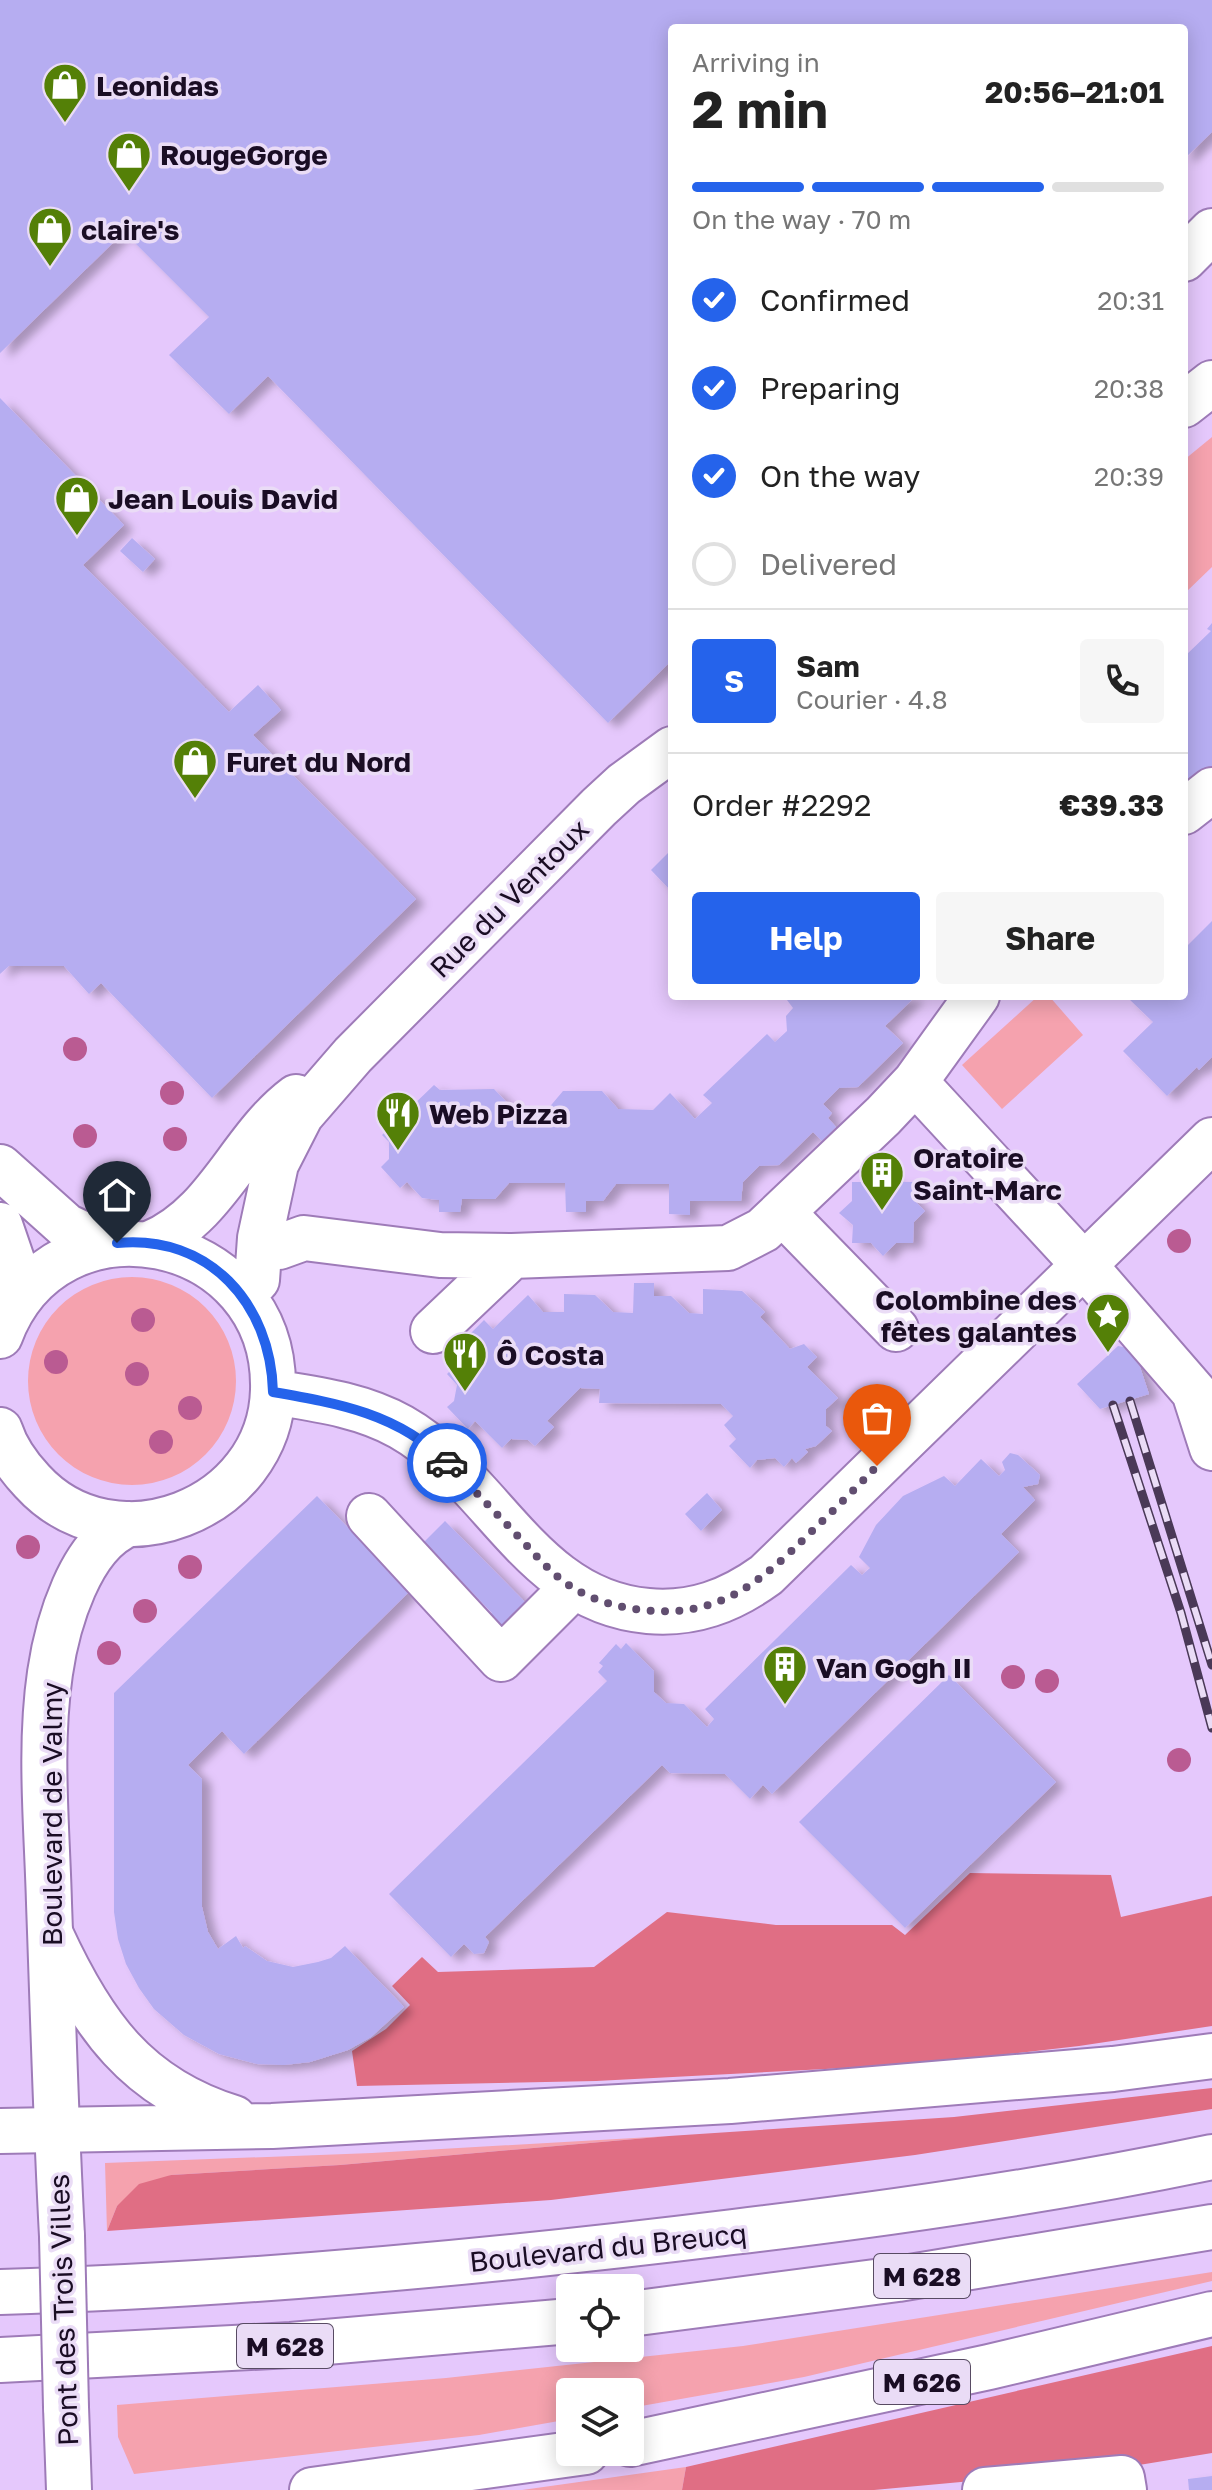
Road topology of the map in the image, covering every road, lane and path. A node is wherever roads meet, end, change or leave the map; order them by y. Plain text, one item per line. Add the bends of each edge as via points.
1 (1212, 231) edge
2 (1188, 255) edge
3 (668, 752) edge
4 (1212, 790) edge
5 (1188, 809) edge
6 (974, 1000) edge
7 (353, 1055) junction
8 (915, 1082) junction
9 (1212, 1140) edge
10 (0, 1167) edge
11 (782, 1212) junction
12 (0, 1225) edge
13 (151, 1243) junction
14 (106, 1245) junction
15 (279, 1247) dead end
16 (512, 1256) junction
17 (1084, 1265) junction
18 (8, 1321) edge
19 (896, 1329) dead end
20 (433, 1331) dead end
21 (265, 1337) junction
22 (273, 1392) junction
23 (0, 1430) edge
24 (1212, 1448) edge
25 (369, 1516) dead end
26 (129, 1524) junction
27 (573, 1587) junction
28 (51, 1935) junction
29 (1212, 2056) edge
30 (272, 2126) junction
31 (57, 2130) junction
32 (0, 2131) edge
33 (1212, 2157) edge
34 (1212, 2227) edge
35 (0, 2292) edge
36 (644, 2312) edge
37 (1212, 2314) edge
38 (556, 2322) edge
39 (0, 2360) edge
40 (644, 2441) edge
41 (556, 2456) edge
42 (69, 2490) edge
43 (312, 2490) edge
44 (985, 2490) edge
45 (1124, 2490) edge

1 - 2 main road
3 - 7 main road, Rue du Ventoux via 599,807
4 - 5 main road
6 - 8 main road
7 - 13 main road, Rue du Ventoux via 277,1112 187,1223
7 - 21 main road, Rue du Ventoux via 301,1115 276,1164 257,1263
8 - 11 main road
8 - 17 main road
9 - 17 main road
10 - 14 main road via 66,1226
11 - 16 main road via 763,1230 728,1248
11 - 19 main road
12 - 18 main road via 13,1263
13 - 14 main road
13 - 21 main road via 193,1256 221,1274 244,1298
14 - 18 main road via 48,1270
15 - 16 main road via 304,1238 440,1255
16 - 20 main road
17 - 24 main road via 1194,1392
17 - 27 main road via 790,1553 741,1593 698,1609 657,1612 621,1607
21 - 22 main road, Rue du Ventoux
22 - 26 main road, Rue du Ventoux via 258,1448 227,1487 204,1505 168,1520
22 - 27 main road via 331,1401 401,1427 442,1458 541,1562
23 - 26 main road via 23,1471 53,1499 89,1517
25 - 27 main road via 501,1659
26 - 28 main road, Boulevard de Valmy via 101,1542 87,1562 63,1620 50,1672 46,1764
28 - 30 main road via 89,2008 142,2071 205,2109
28 - 31 main road, Boulevard de Valmy
29 - 30 main road via 730,2101
30 - 31 main road
31 - 32 main road
31 - 42 main road, Pont des Trois Villes, bridge
33 - 35 main road, Boulevard du Breucq / M 628 via 821,2223 566,2254 272,2280
34 - 36 main road, M 628 via 870,2284
37 - 40 main road, M 626
38 - 39 main road, M 628 via 291,2345
41 - 43 main road
44 - 45 main road via 1122,2478

